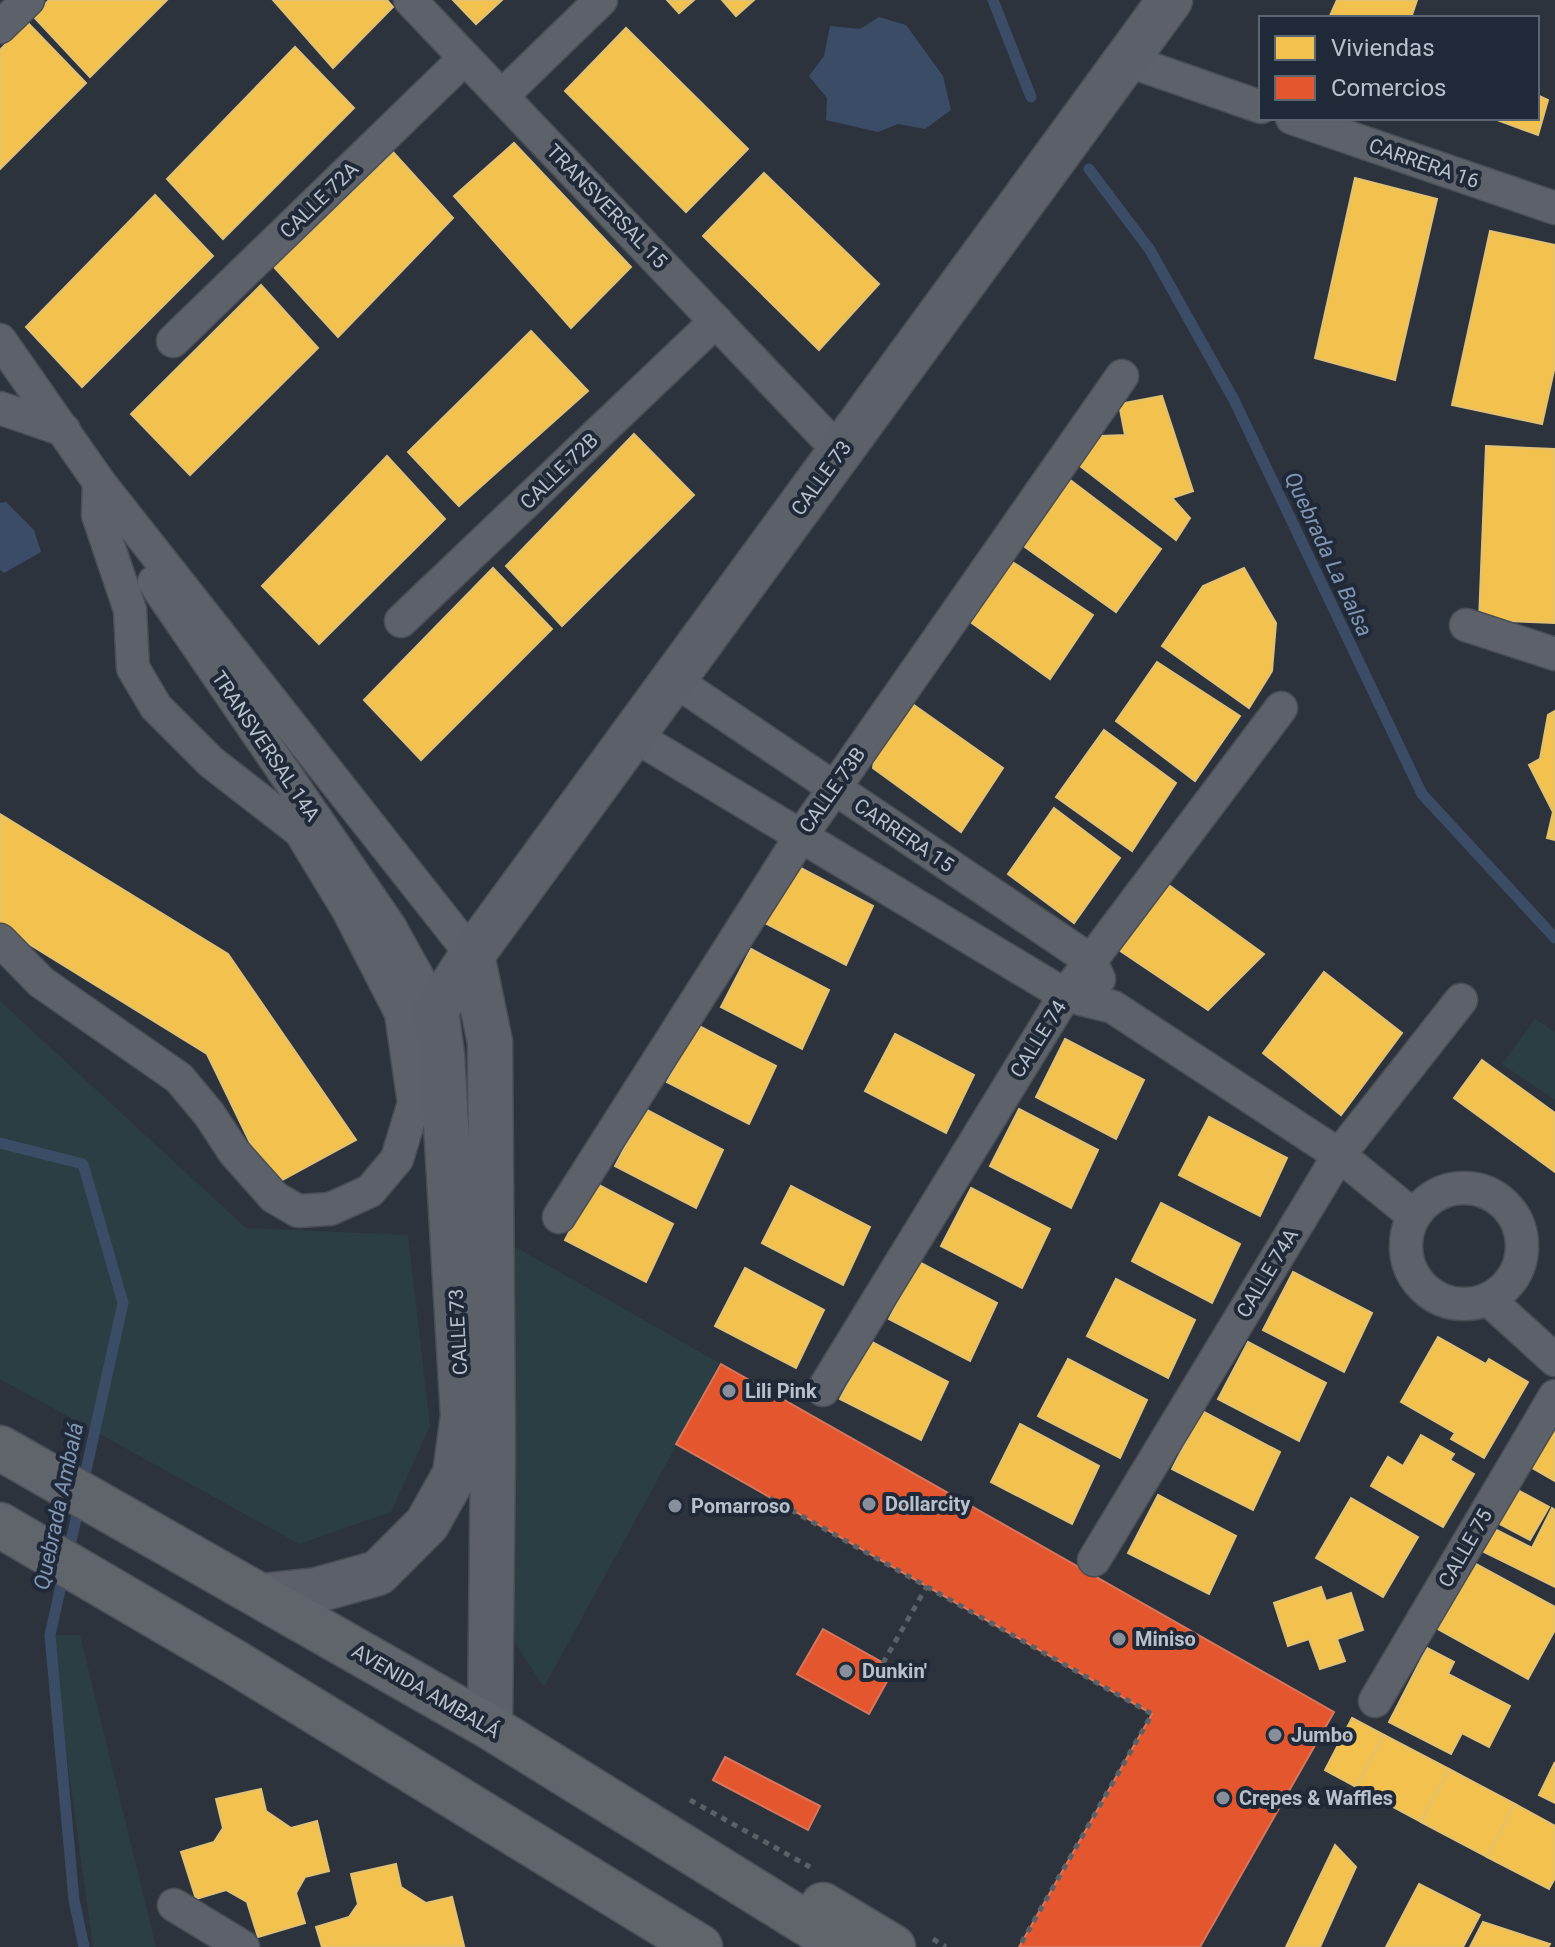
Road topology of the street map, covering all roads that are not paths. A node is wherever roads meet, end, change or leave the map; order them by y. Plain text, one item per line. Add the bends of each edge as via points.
1 (28, 0) edge
2 (410, 0) edge
3 (601, 0) edge
4 (1170, 0) edge
5 (0, 27) edge
6 (465, 58) junction
7 (1126, 60) junction
8 (502, 96) junction
9 (1259, 106) edge
10 (1298, 120) edge
11 (1555, 208) edge
12 (716, 321) junction
13 (0, 340) edge
14 (173, 341) dead end
15 (1122, 376) dead end
16 (0, 408) edge
17 (64, 430) junction
18 (840, 452) junction
19 (99, 482) junction
20 (401, 621) dead end
21 (1466, 625) dead end
22 (1555, 654) edge
23 (674, 680) junction
24 (1281, 708) dead end
25 (633, 735) junction
26 (834, 787) junction
27 (801, 836) junction
28 (0, 940) edge
29 (472, 955) junction
30 (1090, 960) junction
31 (1065, 995) junction
32 (1461, 1000) dead end
33 (1113, 1007) junction
34 (436, 1010) junction
35 (1339, 1155) junction
36 (1414, 1216) junction
37 (559, 1217) dead end
38 (1488, 1299) junction
39 (1555, 1360) edge
40 (823, 1390) dead end
41 (1555, 1396) edge
42 (0, 1448) edge
43 (11, 1532) edge
44 (1094, 1560) dead end
45 (261, 1596) junction
46 (1375, 1701) dead end
47 (490, 1727) junction
48 (174, 1905) dead end
49 (687, 1944) edge
50 (243, 1947) edge
51 (845, 1947) edge
52 (893, 1947) edge

1 - 5 street
2 - 6 street, TRANSVERSAL 15
3 - 8 street
4 - 7 street, CALLE 73
6 - 8 street, TRANSVERSAL 15
6 - 14 street, CALLE 72A
7 - 9 street
7 - 18 street, CALLE 73
8 - 12 street, TRANSVERSAL 15
10 - 11 street, CARRERA 16
12 - 18 street, TRANSVERSAL 15
12 - 20 street, CALLE 72B
13 - 17 street, TRANSVERSAL 14A
15 - 26 street, CALLE 73B
16 - 17 street
17 - 19 street, TRANSVERSAL 14A
18 - 23 street, CALLE 73
19 - 28 street via 98,515 130,610 133,668 156,707 211,762 300,831 401,1013 414,1103 397,1159 370,1191 330,1209 298,1211 274,1197 179,1078 41,982
19 - 29 street, TRANSVERSAL 14A
19 - 34 street, TRANSVERSAL 14A via 123,537 390,927
21 - 22 street
23 - 25 street, CALLE 73
23 - 26 street, CARRERA 15
24 - 30 street, CALLE 74
25 - 27 street
25 - 29 street, CALLE 73
26 - 27 street, CALLE 73B
26 - 30 street, CARRERA 15
27 - 31 street
27 - 37 street, CALLE 73B
29 - 34 street, CALLE 73
29 - 47 street, CALLE 73 via 490,1042
30 - 31 street, CALLE 74
30 - 33 street, CARRERA 15
31 - 33 street
31 - 40 street, CALLE 74
32 - 35 street, CALLE 74A
33 - 35 street
34 - 45 street, CALLE 73 via 463,1416 455,1474 427,1524 378,1573 317,1590
35 - 36 street
35 - 44 street, CALLE 74A
36 - 38 street via 1406,1250 1421,1284 1452,1302
36 - 38 street via 1443,1191 1483,1190 1501,1200 1522,1234 1522,1254 1516,1273
38 - 39 street
41 - 46 street, CALLE 75
42 - 45 main road, AVENIDA AMBALÁ
43 - 49 main road
45 - 47 main road, AVENIDA AMBALÁ
47 - 51 main road, AVENIDA AMBALÁ
47 - 52 main road via 512,1721
48 - 50 street

